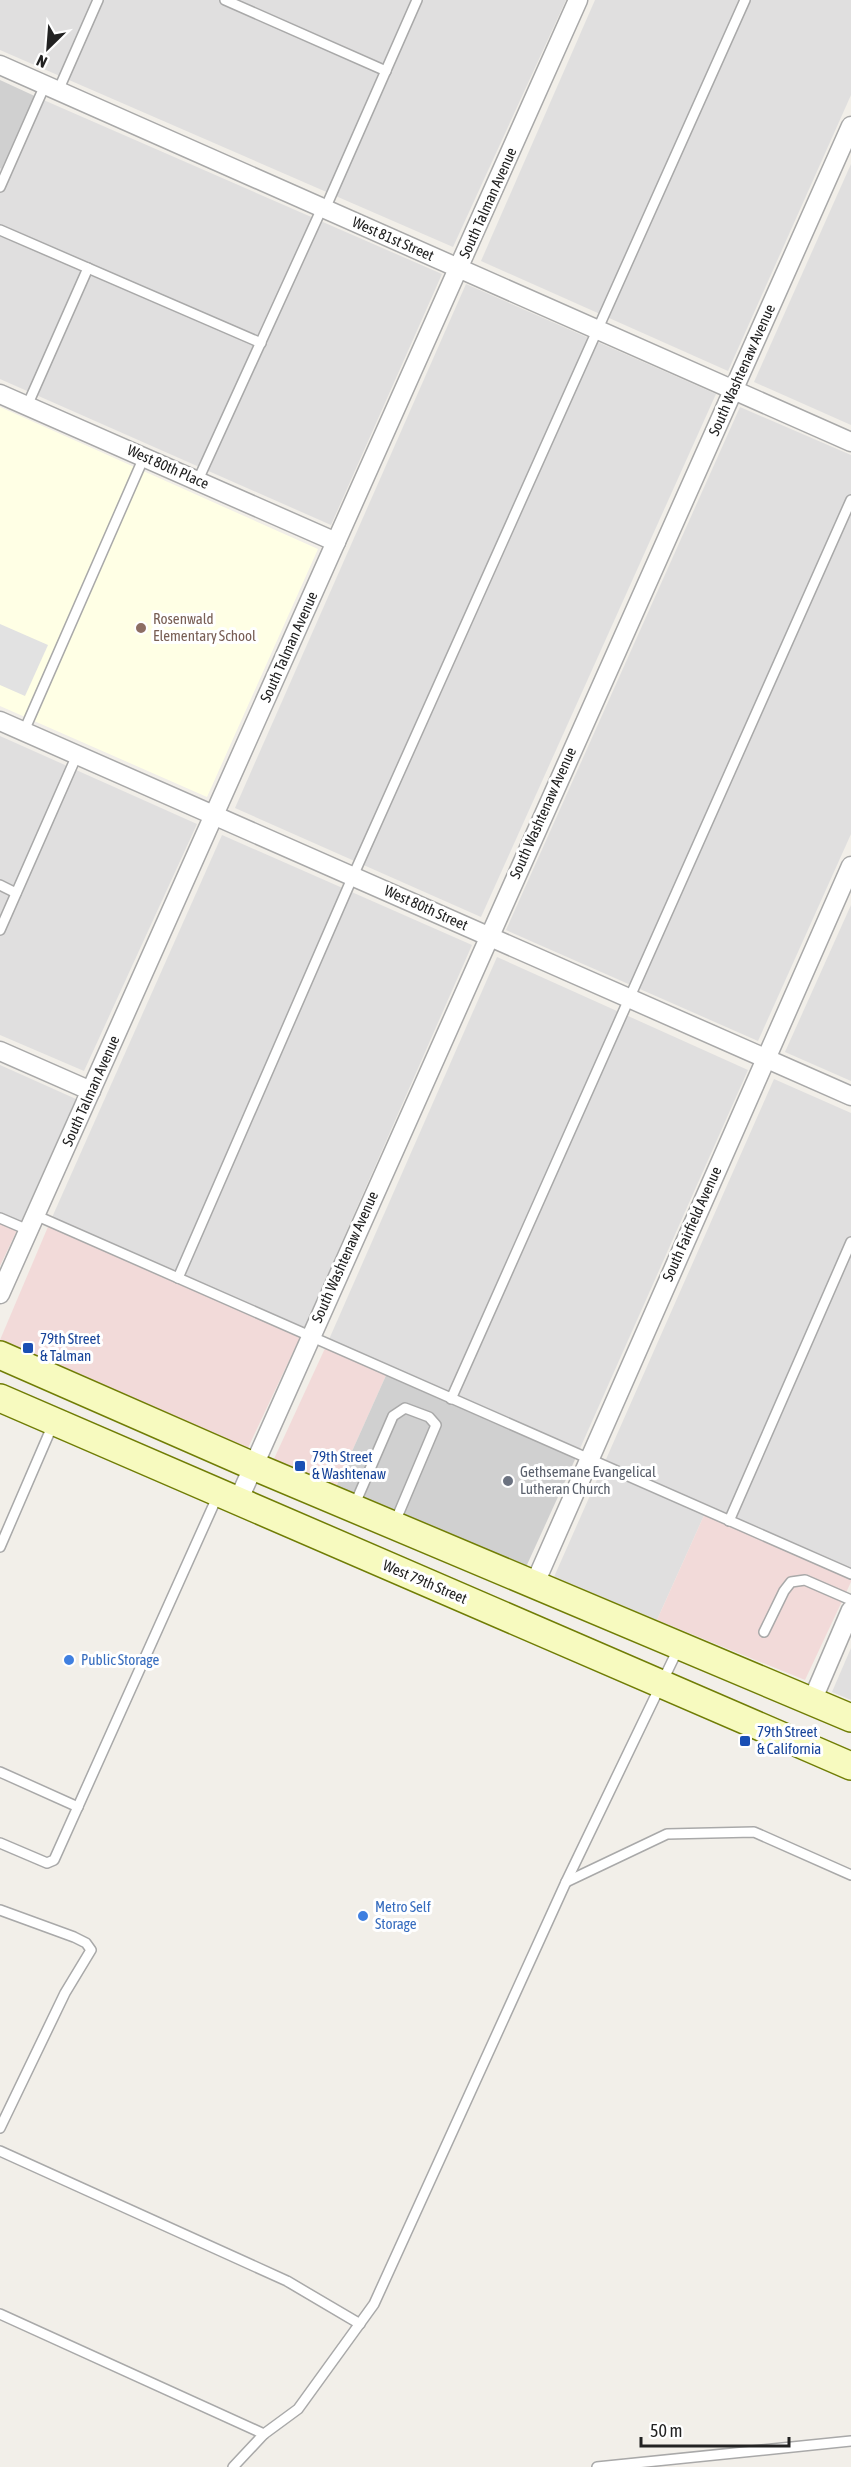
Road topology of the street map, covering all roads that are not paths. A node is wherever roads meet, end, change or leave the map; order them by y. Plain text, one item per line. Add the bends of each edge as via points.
1 (98, 0) edge
2 (225, 0) edge
3 (417, 0) edge
4 (579, 0) edge
5 (745, 0) edge
6 (0, 65) edge
7 (386, 71) junction
8 (51, 88) junction
9 (851, 126) edge
10 (0, 187) edge
11 (323, 208) junction
12 (0, 230) edge
13 (88, 268) junction
14 (459, 268) junction
15 (598, 330) junction
16 (261, 343) junction
17 (733, 390) junction
18 (0, 394) edge
19 (27, 406) junction
20 (851, 442) edge
21 (144, 456) junction
22 (198, 480) junction
23 (851, 500) edge
24 (336, 542) junction
25 (0, 721) edge
26 (24, 731) junction
27 (77, 754) junction
28 (214, 815) junction
29 (851, 866) edge
30 (352, 876) junction
31 (0, 885) edge
32 (16, 893) junction
33 (0, 930) edge
34 (488, 936) junction
35 (628, 998) junction
36 (0, 1051) edge
37 (766, 1058) junction
38 (91, 1091) junction
39 (851, 1096) edge
40 (0, 1218) edge
41 (32, 1223) junction
42 (851, 1242) edge
43 (178, 1278) junction
44 (0, 1294) edge
45 (310, 1336) junction
46 (0, 1355) edge
47 (0, 1398) edge
48 (451, 1399) junction
49 (54, 1422) junction
50 (589, 1458) junction
51 (253, 1466) junction
52 (228, 1497) junction
53 (353, 1507) junction
54 (729, 1521) junction
55 (394, 1524) junction
56 (0, 1547) edge
57 (851, 1574) edge
58 (535, 1583) junction
59 (851, 1600) edge
60 (851, 1610) edge
61 (764, 1632) dead end
62 (680, 1645) junction
63 (662, 1683) junction
64 (812, 1701) junction
65 (851, 1718) edge
66 (851, 1766) edge
67 (0, 1772) edge
68 (78, 1807) junction
69 (0, 1843) edge
70 (851, 1875) edge
71 (566, 1882) junction
72 (0, 1910) edge
73 (0, 2128) edge
74 (0, 2151) edge
75 (0, 2314) edge
76 (360, 2324) junction
77 (264, 2434) junction
78 (851, 2441) edge
79 (233, 2467) edge
80 (597, 2467) edge

1 - 8 lane
2 - 7 lane
3 - 7 lane
4 - 14 street, South Talman Avenue
5 - 15 lane
6 - 8 street, West 81st Street
7 - 11 lane
8 - 10 lane
8 - 11 street, West 81st Street
9 - 17 street, South Washtenaw Avenue
11 - 14 street, West 81st Street
11 - 16 lane
12 - 13 lane
13 - 16 lane
13 - 19 lane
14 - 15 street, West 81st Street
14 - 24 street, South Talman Avenue
15 - 17 street, West 81st Street
15 - 30 lane
16 - 22 lane
17 - 20 street, West 81st Street
17 - 34 street, South Washtenaw Avenue
18 - 19 street, West 80th Place
19 - 21 street, West 80th Place
21 - 22 street, West 80th Place
21 - 26 lane
22 - 24 street, West 80th Place
23 - 35 lane
24 - 28 street, South Talman Avenue
25 - 26 street, West 80th Street
26 - 27 street, West 80th Street
27 - 28 street, West 80th Street
27 - 32 lane
28 - 30 street, West 80th Street
28 - 38 street, South Talman Avenue
29 - 37 street, South Fairfield Avenue
30 - 34 street, West 80th Street
30 - 43 lane
31 - 32 lane
32 - 33 lane
34 - 35 street, West 80th Street
34 - 45 street, South Washtenaw Avenue
35 - 37 street, West 80th Street
35 - 48 lane
36 - 38 street
37 - 39 street, West 80th Street
37 - 50 street, South Fairfield Avenue
38 - 41 street, South Talman Avenue
40 - 41 lane
41 - 43 lane
41 - 44 street, South Talman Avenue
42 - 54 lane
43 - 45 lane
45 - 48 lane
45 - 51 street, South Washtenaw Avenue
46 - 51 main road
47 - 49 main road, West 79th Street
48 - 50 lane
49 - 52 main road, West 79th Street
49 - 56 lane
50 - 54 lane
50 - 58 street, South Fairfield Avenue
51 - 52 street, South Washtenaw Avenue
51 - 53 main road
52 - 63 main road, West 79th Street
52 - 68 lane
53 - 55 main road
53 - 55 lane via 393,1416 405,1408 429,1417 436,1425
54 - 57 lane
55 - 58 main road
58 - 62 main road
59 - 61 lane via 805,1580 791,1582
60 - 64 street
62 - 63 lane
62 - 64 main road
63 - 66 main road, West 79th Street
63 - 71 lane
64 - 65 main road
67 - 68 lane
68 - 69 lane via 54,1860 47,1863
70 - 71 lane via 754,1832 688,1833 667,1834
71 - 76 lane via 374,2304
72 - 73 lane via 86,1942 91,1950 65,1993
74 - 76 lane via 287,2281
75 - 77 lane
76 - 77 lane via 298,2409
77 - 79 lane
78 - 80 lane

